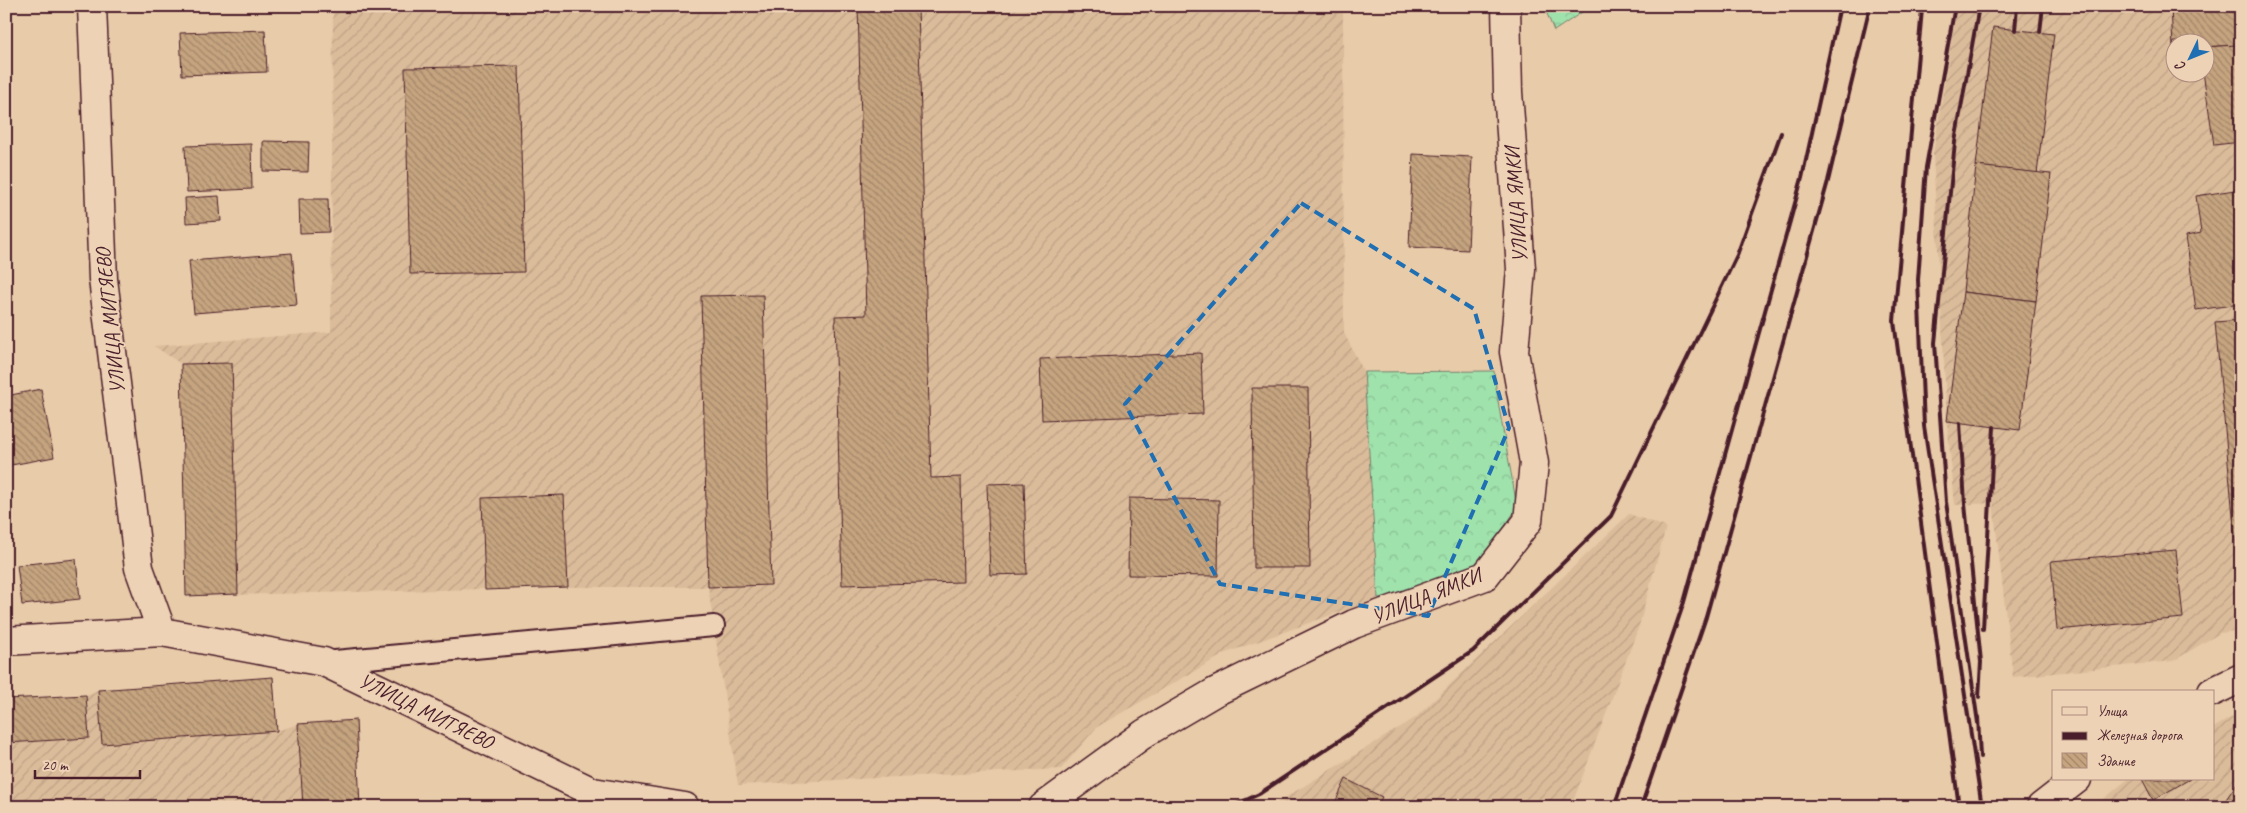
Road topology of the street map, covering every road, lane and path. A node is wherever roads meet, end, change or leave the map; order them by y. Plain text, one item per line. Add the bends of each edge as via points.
1 (92, 6) edge
2 (1506, 6) edge
3 (714, 626) dead end
4 (162, 632) junction
5 (6, 641) edge
6 (324, 662) junction
7 (2241, 678) edge
8 (2214, 691) edge
9 (2076, 780) edge
10 (685, 807) edge
11 (1044, 807) edge
12 (2041, 807) edge

1 - 4 street, УЛИЦА МИТЯЕВО via 103,279 140,568
2 - 11 street, УЛИЦА ЯМКИ via 1508,92 1521,269 1514,352 1534,463 1528,521 1485,576 1354,624 1215,692 1146,733
3 - 6 lane
4 - 5 street, УЛИЦА МИТЯЕВО
4 - 6 street, УЛИЦА МИТЯЕВО
6 - 10 street, УЛИЦА МИТЯЕВО via 593,792
7 - 8 street
9 - 12 street

